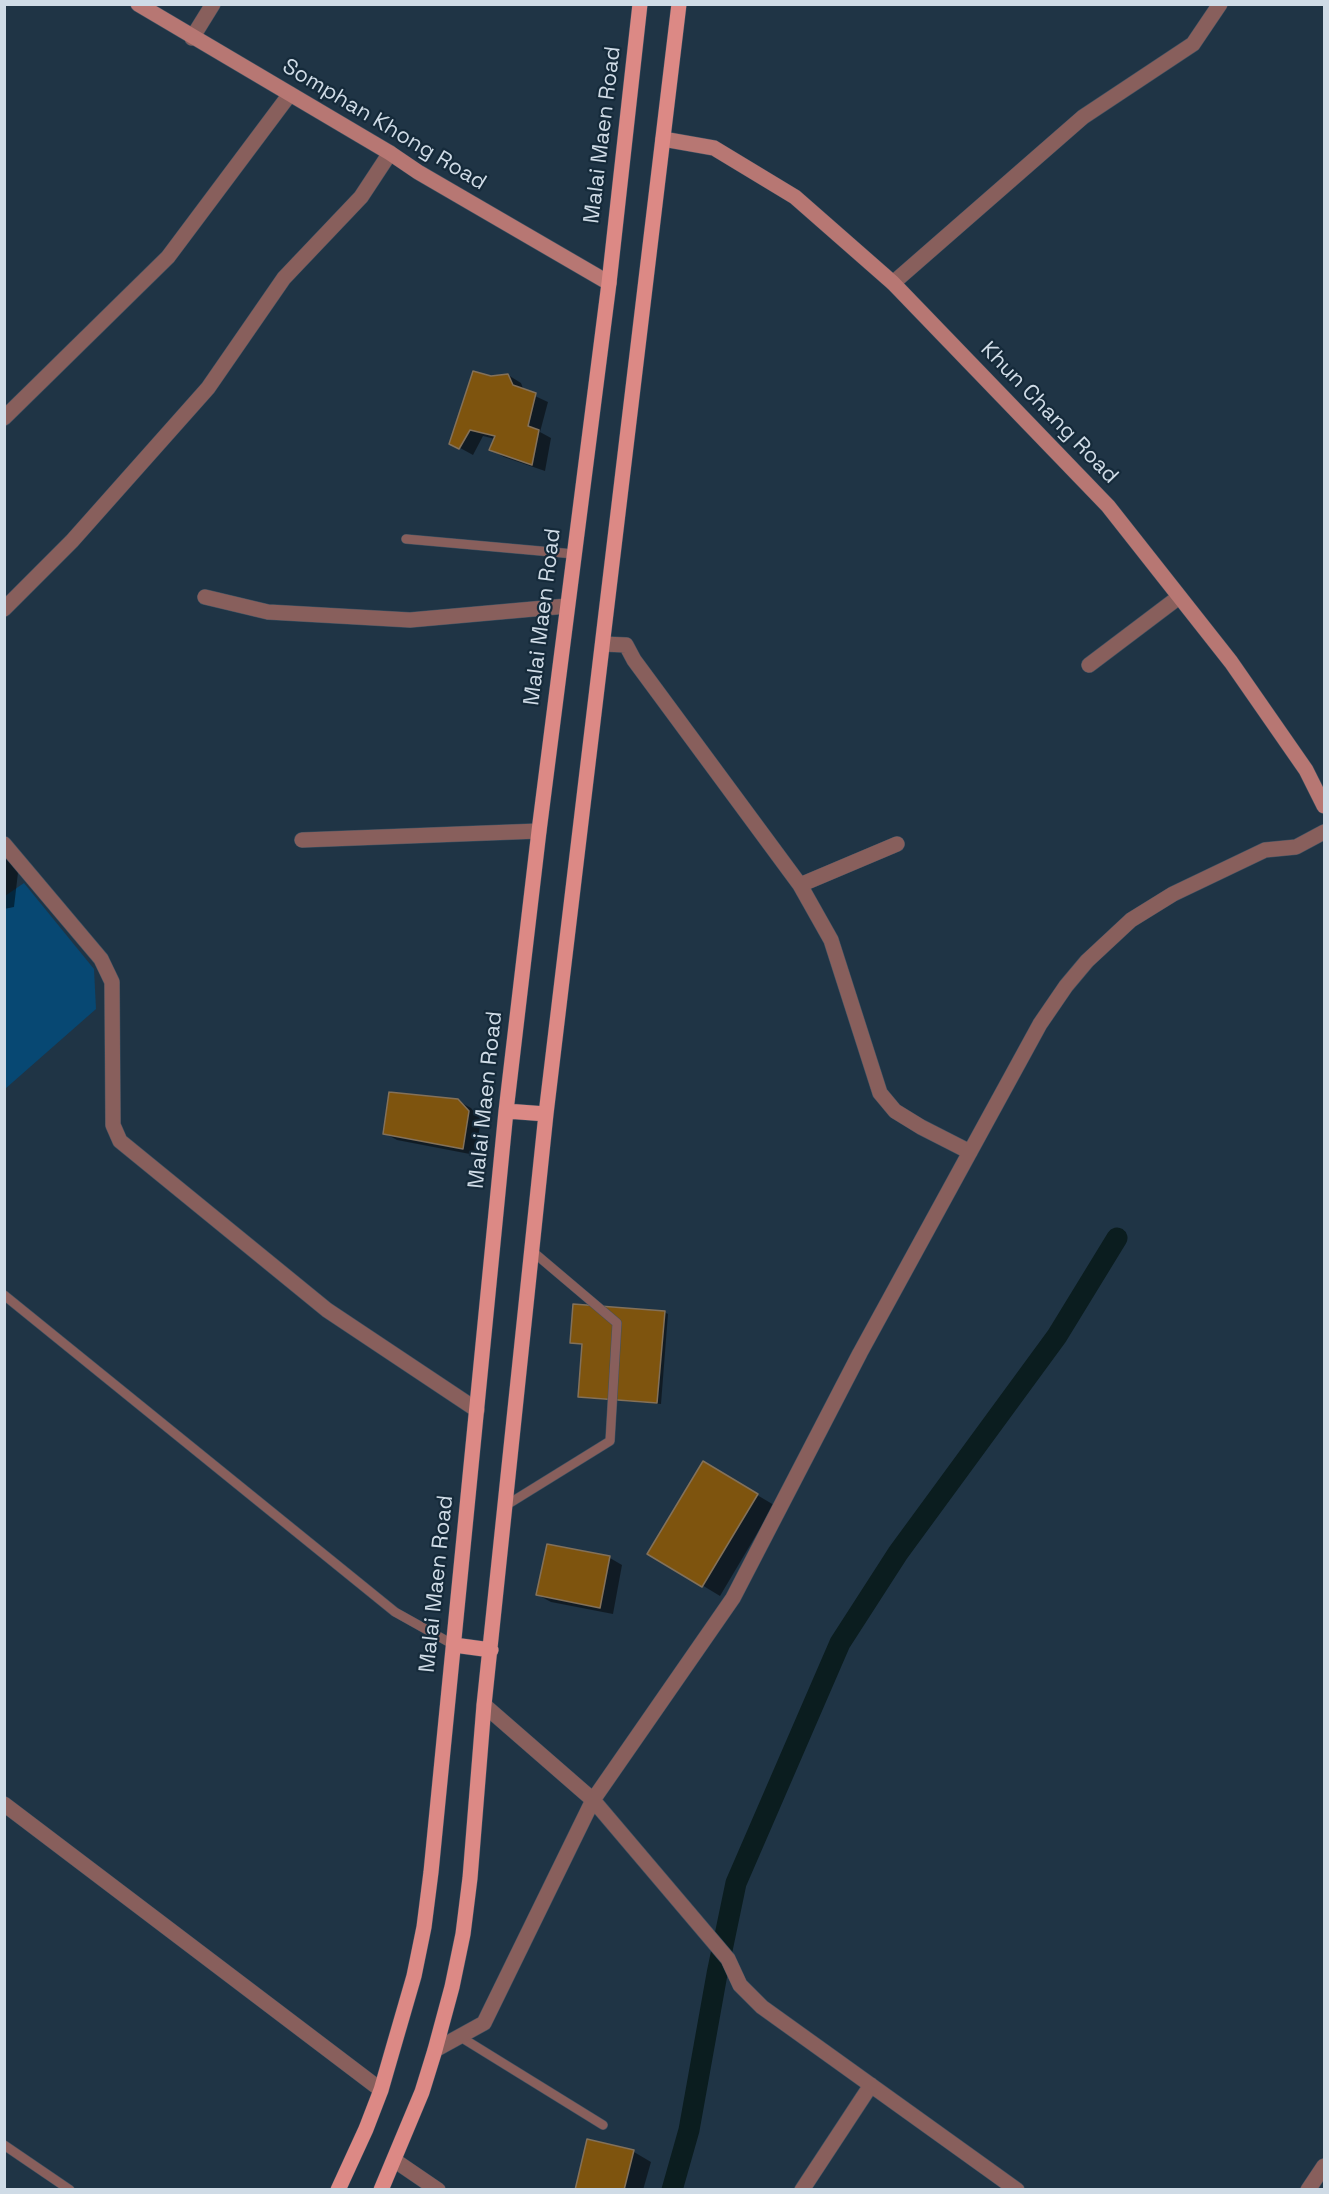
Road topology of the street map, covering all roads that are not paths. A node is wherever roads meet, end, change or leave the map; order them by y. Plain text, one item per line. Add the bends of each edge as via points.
1 (138, 4) edge
2 (213, 4) edge
3 (640, 4) edge
4 (679, 4) edge
5 (1220, 4) edge
6 (192, 38) junction
7 (290, 94) junction
8 (663, 139) junction
9 (390, 153) junction
10 (609, 283) junction
11 (893, 283) junction
12 (4, 418) edge
13 (406, 539) dead end
14 (573, 554) junction
15 (205, 597) dead end
16 (1179, 597) junction
17 (567, 606) junction
18 (4, 609) edge
19 (603, 644) junction
20 (1089, 665) dead end
21 (1324, 806) edge
22 (539, 831) junction
23 (1324, 832) edge
24 (302, 840) dead end
25 (4, 844) edge
26 (897, 844) dead end
27 (800, 885) junction
28 (506, 1111) junction
29 (546, 1114) junction
30 (970, 1152) junction
31 (532, 1251) junction
32 (6, 1299) edge
33 (477, 1410) junction
34 (505, 1506) junction
35 (454, 1645) junction
36 (491, 1650) junction
37 (484, 1705) junction
38 (593, 1800) junction
39 (4, 1804) edge
40 (459, 2036) junction
41 (435, 2050) junction
42 (871, 2085) junction
43 (381, 2090) junction
44 (603, 2125) dead end
45 (4, 2145) edge
46 (394, 2160) junction
47 (1324, 2166) edge
48 (1006, 2187) edge
49 (70, 2190) edge
50 (338, 2190) edge
51 (381, 2190) edge
52 (438, 2190) edge
53 (802, 2190) edge
54 (1308, 2190) edge

1 - 6 main road, Somphan Khong Road
2 - 6 street
3 - 10 main road, Malai Maen Road
4 - 8 main road
5 - 11 street via 1193,44 1083,117
6 - 7 main road, Somphan Khong Road
7 - 9 main road, Somphan Khong Road
7 - 12 street via 168,257
8 - 11 main road, Khun Chang Road via 714,148 795,197
8 - 19 main road
9 - 10 main road, Somphan Khong Road
9 - 18 street via 361,197 284,278 208,388 72,541
10 - 14 main road, Malai Maen Road
11 - 16 main road, Khun Chang Road via 1108,506
13 - 14 lane
14 - 17 main road, Malai Maen Road
15 - 17 street via 268,612 410,620
16 - 20 street
16 - 21 main road, Khun Chang Road via 1231,662 1299,760
17 - 22 main road, Malai Maen Road
19 - 27 street via 626,645
19 - 29 main road
22 - 24 street
22 - 28 main road, Malai Maen Road
23 - 30 street via 1296,847 1264,850 1173,894 1131,920 1066,986 1040,1024
25 - 33 street via 101,959 112,982 113,1125 120,1141 327,1310
26 - 27 street
27 - 30 street via 831,940 880,1093 912,1122
28 - 29 main road
28 - 33 main road, Malai Maen Road
29 - 31 main road
30 - 38 street via 733,1598
31 - 34 main road
31 - 34 lane via 617,1323 610,1441
32 - 35 lane via 395,1612
33 - 35 main road, Malai Maen Road
34 - 36 main road
35 - 36 main road
35 - 43 main road, Malai Maen Road via 424,1927
36 - 37 main road
37 - 38 street
37 - 41 main road via 464,1923
38 - 40 street via 484,2023
38 - 42 street via 728,1959 740,1985 762,2007
39 - 43 street
40 - 41 street
40 - 44 lane
41 - 46 main road
42 - 48 street
42 - 53 street
43 - 50 main road, Malai Maen Road
45 - 49 lane
46 - 51 main road
46 - 52 street
47 - 54 street

